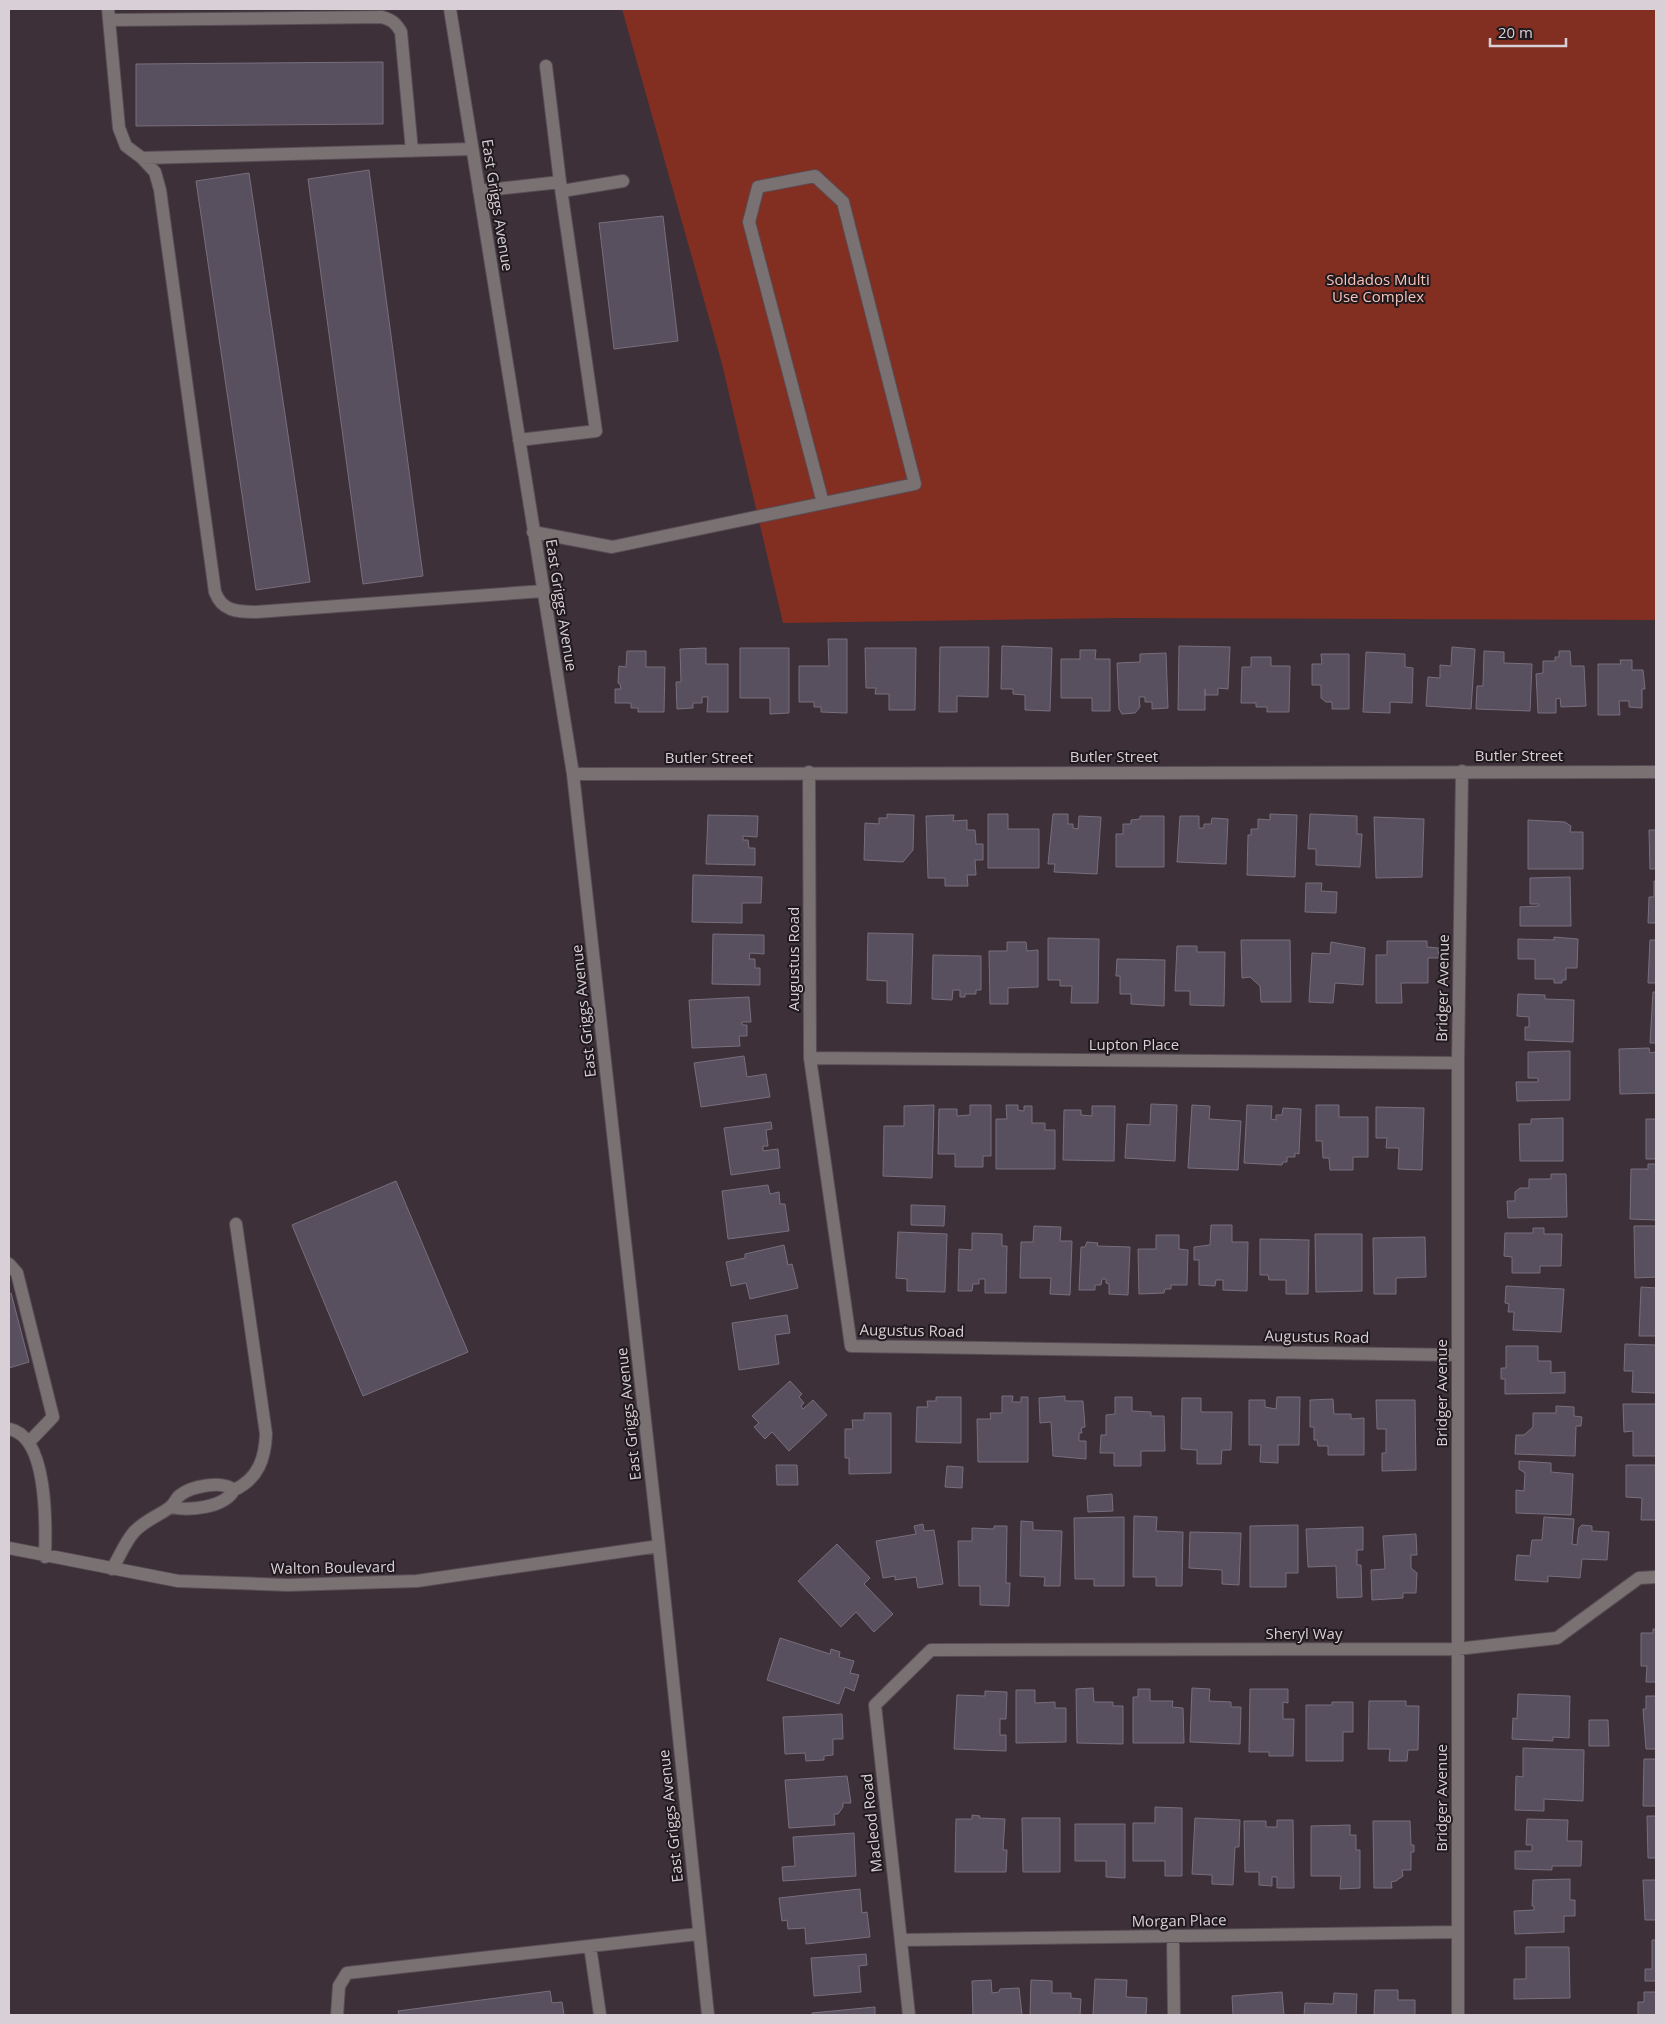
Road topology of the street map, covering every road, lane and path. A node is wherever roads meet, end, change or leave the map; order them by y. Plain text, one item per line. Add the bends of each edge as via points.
1 (450, 9) edge
2 (108, 14) edge
3 (546, 66) dead end
4 (472, 149) junction
5 (412, 151) junction
6 (142, 158) junction
7 (623, 181) dead end
8 (561, 187) junction
9 (479, 190) junction
10 (519, 440) junction
11 (823, 503) junction
12 (533, 532) junction
13 (543, 591) junction
14 (809, 772) junction
15 (1462, 772) junction
16 (1656, 772) edge
17 (572, 774) junction
18 (810, 1058) junction
19 (1458, 1063) junction
20 (236, 1224) dead end
21 (9, 1264) edge
22 (1458, 1355) junction
23 (9, 1429) edge
24 (29, 1442) junction
25 (234, 1490) junction
26 (171, 1507) junction
27 (659, 1546) junction
28 (9, 1548) edge
29 (45, 1556) junction
30 (112, 1569) junction
31 (1656, 1576) edge
32 (1457, 1649) junction
33 (931, 1650) joint
34 (1458, 1932) junction
35 (698, 1934) junction
36 (1173, 1936) junction
37 (901, 1940) junction
38 (590, 1946) junction
39 (337, 2015) edge
40 (600, 2015) edge
41 (708, 2015) edge
42 (909, 2015) edge
43 (1174, 2015) edge
44 (1458, 2015) edge

1 - 4 street, East Griggs Avenue
2 - 5 street via 391,19 401,32
2 - 6 street via 119,128 126,146
3 - 8 street
4 - 5 street
4 - 9 street, East Griggs Avenue
5 - 6 street
6 - 13 street via 155,172 160,190 215,592 219,602 238,612 256,612
7 - 8 street
8 - 9 street
8 - 10 street via 596,431
9 - 10 street, East Griggs Avenue
10 - 12 street, East Griggs Avenue
11 - 11 street via 915,484 843,202 815,176 758,187 748,222
11 - 12 street via 612,547
12 - 13 street, East Griggs Avenue
13 - 17 street, East Griggs Avenue
14 - 15 street, Butler Street
14 - 17 street, Butler Street
14 - 18 street, Augustus Road
15 - 16 street, Butler Street
15 - 19 street, Bridger Avenue
17 - 27 street, East Griggs Avenue
18 - 19 street, Lupton Place
18 - 22 street, Augustus Road via 851,1346
19 - 22 street, Bridger Avenue
20 - 25 street via 266,1434 265,1453 259,1468 246,1484
21 - 24 street via 18,1272 53,1417
22 - 32 street, Bridger Avenue
23 - 24 street via 18,1431
24 - 29 street via 37,1457
25 - 26 street via 224,1500 192,1509
25 - 26 street via 221,1484 190,1491 179,1496
26 - 30 street via 134,1532
27 - 30 street, Walton Boulevard via 417,1581 288,1585 178,1581
27 - 35 street, East Griggs Avenue
28 - 29 street, Walton Boulevard
29 - 30 street, Walton Boulevard
31 - 32 street, Sheryl Way via 1639,1578 1557,1638
32 - 33 street, Sheryl Way
32 - 34 street, Bridger Avenue
33 - 37 street, Macleod Road via 874,1705
34 - 36 street, Morgan Place
34 - 44 street, Bridger Avenue
35 - 38 street
35 - 41 street, East Griggs Avenue
36 - 37 street, Morgan Place
36 - 43 street
37 - 42 street, Macleod Road
38 - 39 street via 348,1973 339,1986
38 - 40 street

